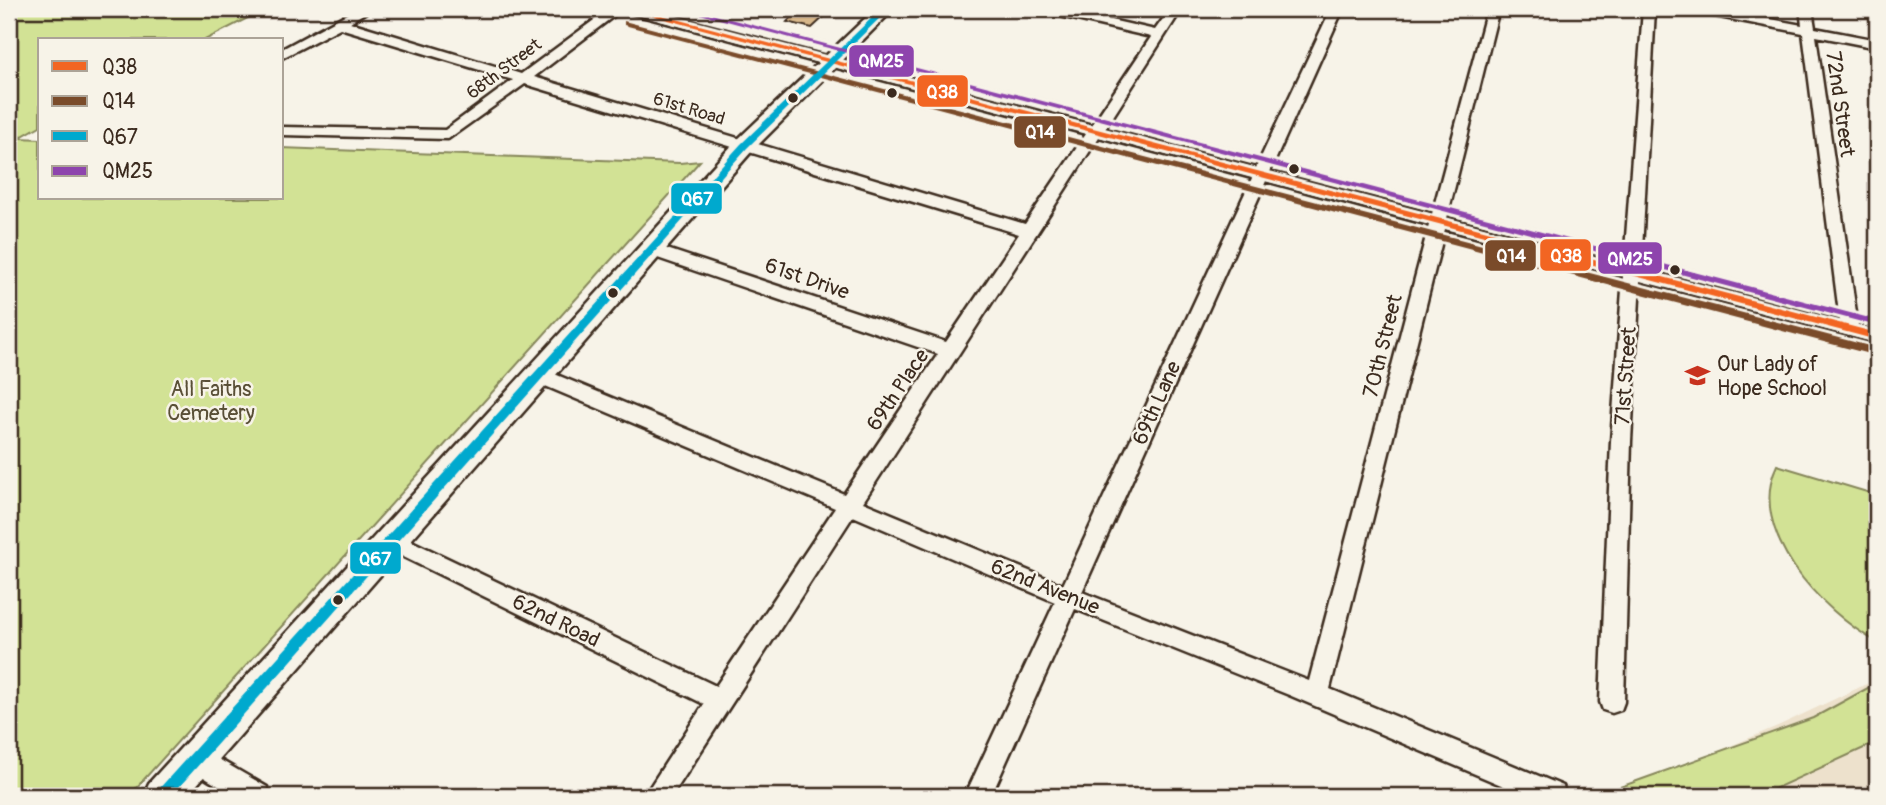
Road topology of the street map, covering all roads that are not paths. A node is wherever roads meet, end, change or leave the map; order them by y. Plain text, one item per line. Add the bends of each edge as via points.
1 (365, 9) edge
2 (617, 9) edge
3 (631, 9) edge
4 (694, 9) edge
5 (885, 9) edge
6 (1047, 9) edge
7 (1175, 9) edge
8 (1336, 9) edge
9 (1493, 9) edge
10 (1649, 9) edge
11 (1698, 9) edge
12 (1806, 9) edge
13 (679, 20) junction
14 (338, 23) junction
15 (1809, 31) junction
16 (1158, 35) junction
17 (1877, 44) edge
18 (284, 53) edge
19 (832, 60) junction
20 (523, 79) junction
21 (1096, 130) junction
22 (284, 131) edge
23 (744, 146) junction
24 (1261, 173) junction
25 (1438, 220) junction
26 (1029, 231) junction
27 (649, 249) junction
28 (1634, 272) junction
29 (1850, 330) junction
30 (1877, 337) edge
31 (951, 351) junction
32 (538, 375) junction
33 (848, 506) junction
34 (391, 541) junction
35 (1069, 597) junction
36 (1317, 695) junction
37 (721, 700) junction
38 (1612, 702) dead end
39 (196, 758) junction
40 (1554, 795) edge
41 (162, 796) edge
42 (258, 796) edge
43 (657, 796) edge
44 (978, 796) edge

1 - 14 street
2 - 20 street, 68th Street
3 - 13 street
4 - 13 street
5 - 19 main road
6 - 16 street
7 - 16 street, 69th Place
8 - 24 street, 69th Lane
9 - 25 street, 70th Street
10 - 28 street, 71st Street
11 - 15 street
12 - 15 street, 72nd Street
13 - 19 street
14 - 18 street
14 - 20 street, 61st Road
15 - 17 street
15 - 29 street, 72nd Street
16 - 21 street, 69th Place
19 - 21 street
19 - 23 main road
20 - 22 street, 68th Street via 448,135
20 - 23 street, 61st Road
21 - 24 street
21 - 26 street, 69th Place
23 - 26 street, 61st Road
23 - 27 main road
24 - 25 street
24 - 35 street, 69th Lane
25 - 28 street
25 - 36 street, 70th Street
26 - 31 street, 69th Place
27 - 31 street, 61st Drive
27 - 32 main road
28 - 29 street
28 - 38 street, 71st Street via 1621,441
29 - 30 street
31 - 33 street, 69th Place
32 - 33 street, 62nd Avenue
32 - 34 main road
33 - 35 street, 62nd Avenue
33 - 37 street, 69th Place
34 - 37 street, 62nd Road
34 - 39 main road
35 - 36 street, 62nd Avenue
35 - 44 street, 69th Lane
36 - 40 street, 62nd Avenue
37 - 43 street, 69th Place
39 - 41 main road
39 - 42 street

